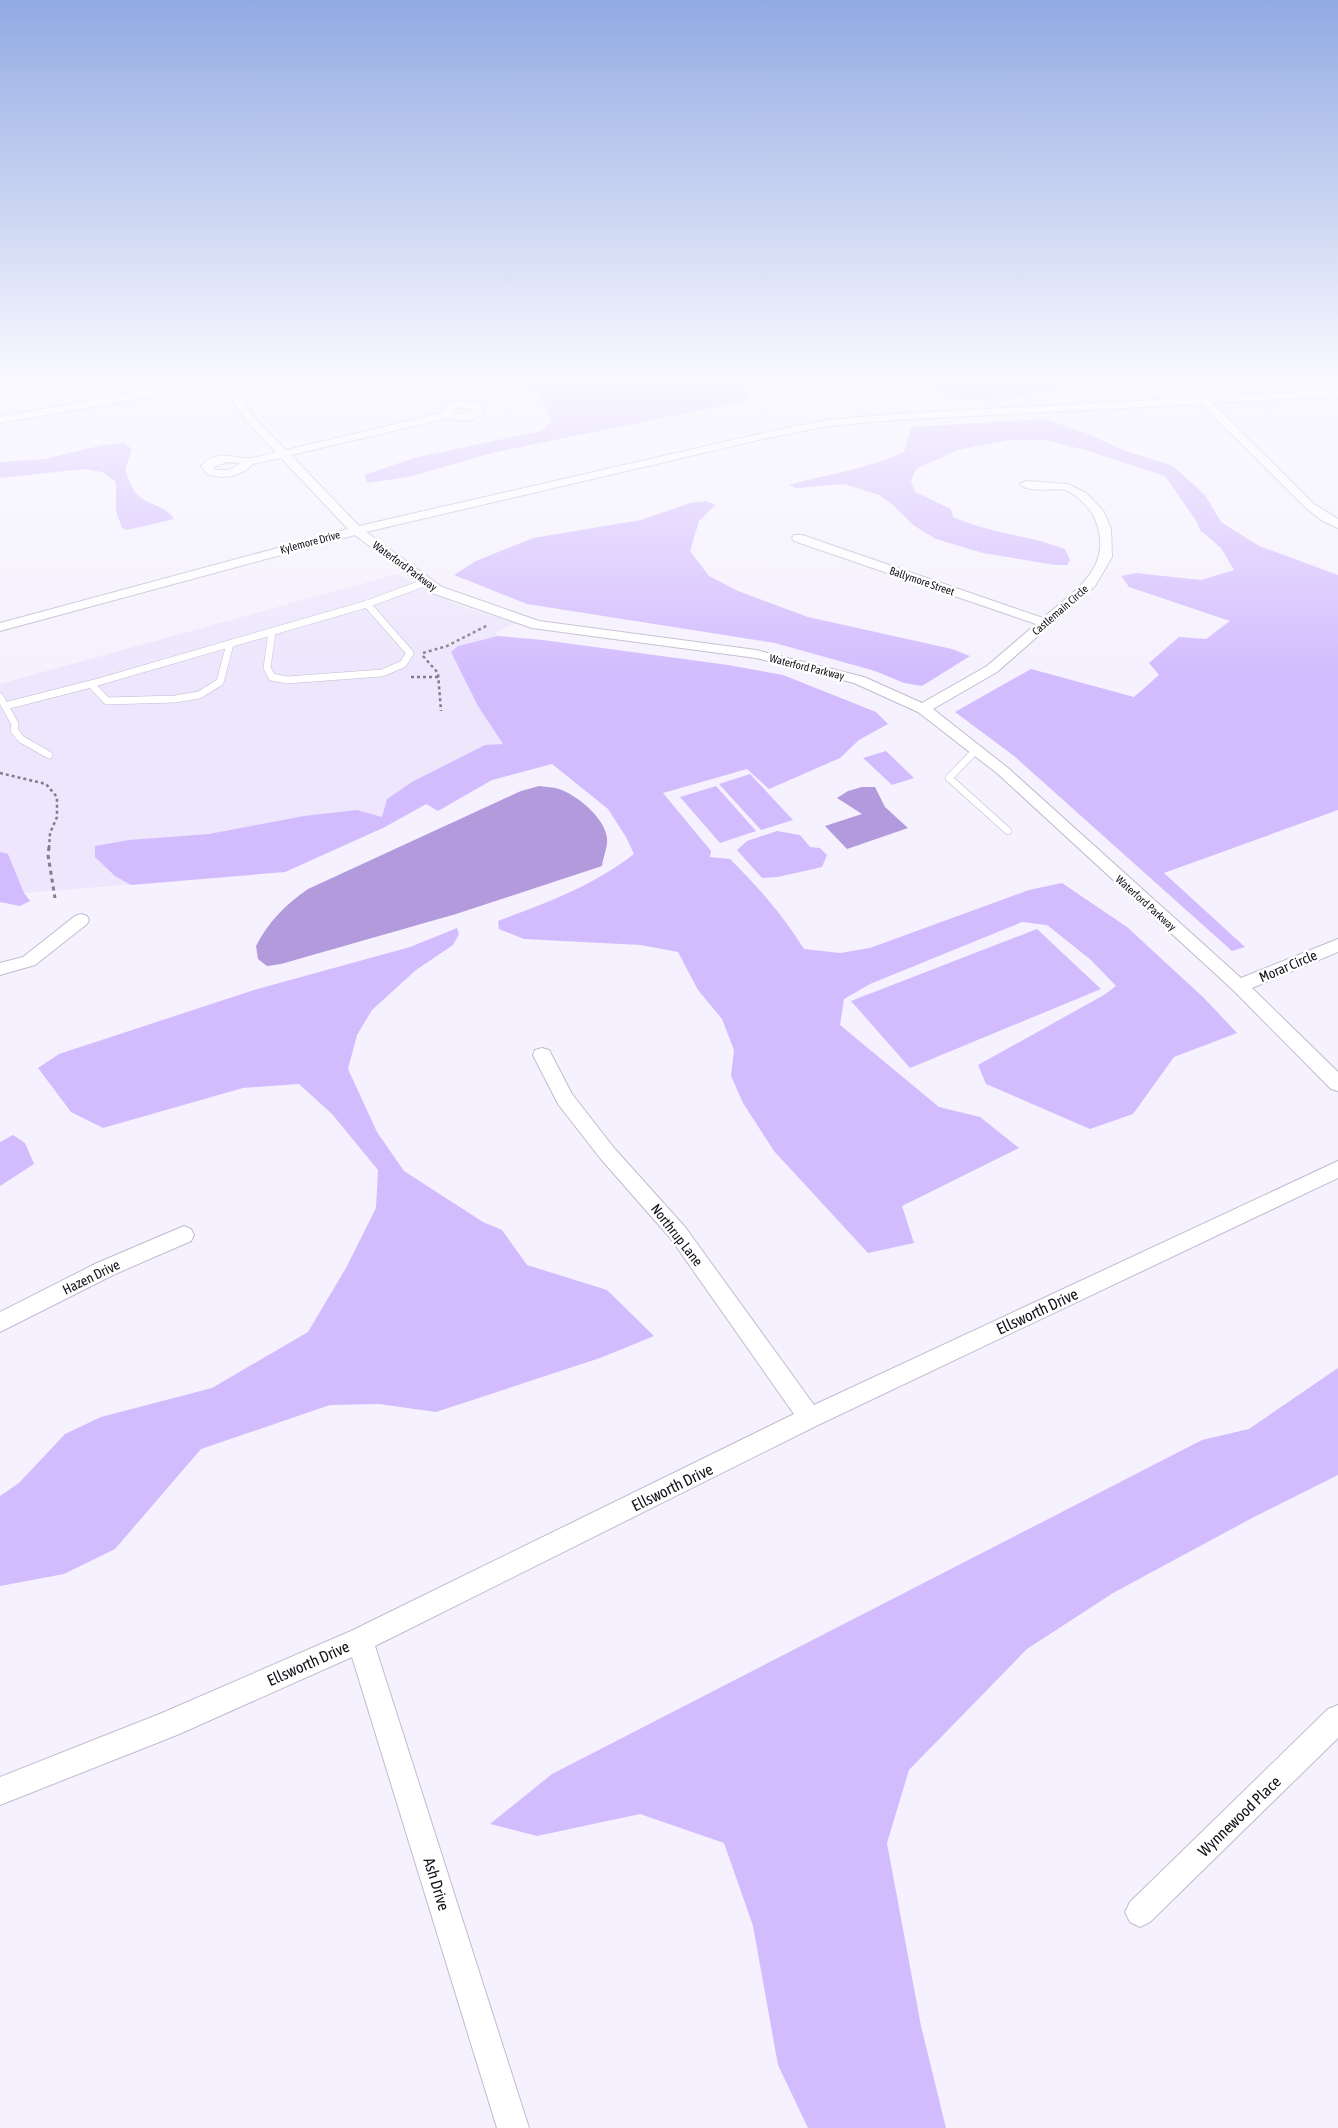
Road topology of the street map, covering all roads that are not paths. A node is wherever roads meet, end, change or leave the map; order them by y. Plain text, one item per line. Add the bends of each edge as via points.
1 (305, 476) edge
2 (584, 476) edge
3 (1280, 476) edge
4 (1026, 484) dead end
5 (1338, 524) edge
6 (356, 530) junction
7 (798, 538) dead end
8 (425, 583) junction
9 (367, 604) junction
10 (1046, 623) junction
11 (0, 628) edge
12 (272, 632) junction
13 (230, 644) junction
14 (91, 684) junction
15 (0, 697) edge
16 (5, 706) junction
17 (922, 709) junction
18 (976, 750) junction
19 (49, 755) dead end
20 (1008, 831) dead end
21 (81, 920) dead end
22 (1338, 945) edge
23 (0, 970) edge
24 (1239, 986) junction
25 (542, 1055) dead end
26 (1338, 1084) edge
27 (1338, 1169) edge
28 (184, 1235) dead end
29 (0, 1323) edge
30 (810, 1418) junction
31 (360, 1640) junction
32 (1338, 1719) edge
33 (0, 1791) edge
34 (1140, 1912) dead end
35 (513, 2128) edge

1 - 6 street, Waterford Parkway
2 - 6 street, Kylemore Drive
3 - 5 street via 1310,506
4 - 10 street, Castlemain Circle via 1068,487 1082,495 1098,512 1106,529 1106,557 1092,583
6 - 8 street, Waterford Parkway
6 - 11 street, Kylemore Drive
7 - 10 street, Ballymore Street
8 - 9 lane
8 - 17 street, Waterford Parkway via 538,625 770,657 859,680
9 - 12 lane
9 - 12 lane via 410,653 403,664 382,673 288,680 272,677 267,668
10 - 17 street, Castlemain Circle via 992,669
12 - 13 lane
13 - 14 lane
13 - 14 lane via 220,682 199,695 106,701
14 - 16 lane
15 - 16 lane
16 - 19 lane via 21,739
17 - 18 street, Waterford Parkway
18 - 20 lane via 949,778
18 - 24 street, Waterford Parkway via 1004,771
21 - 23 street via 29,961
22 - 24 street, Morar Circle
24 - 26 street, Waterford Parkway
25 - 30 street, Northrup Lane via 565,1099 678,1233
27 - 30 street, Ellsworth Drive
28 - 29 street, Hazen Drive via 105,1268
30 - 31 street, Ellsworth Drive
31 - 33 street, Ellsworth Drive via 167,1725
31 - 35 street, Ash Drive
32 - 34 street, Wynnewood Place

